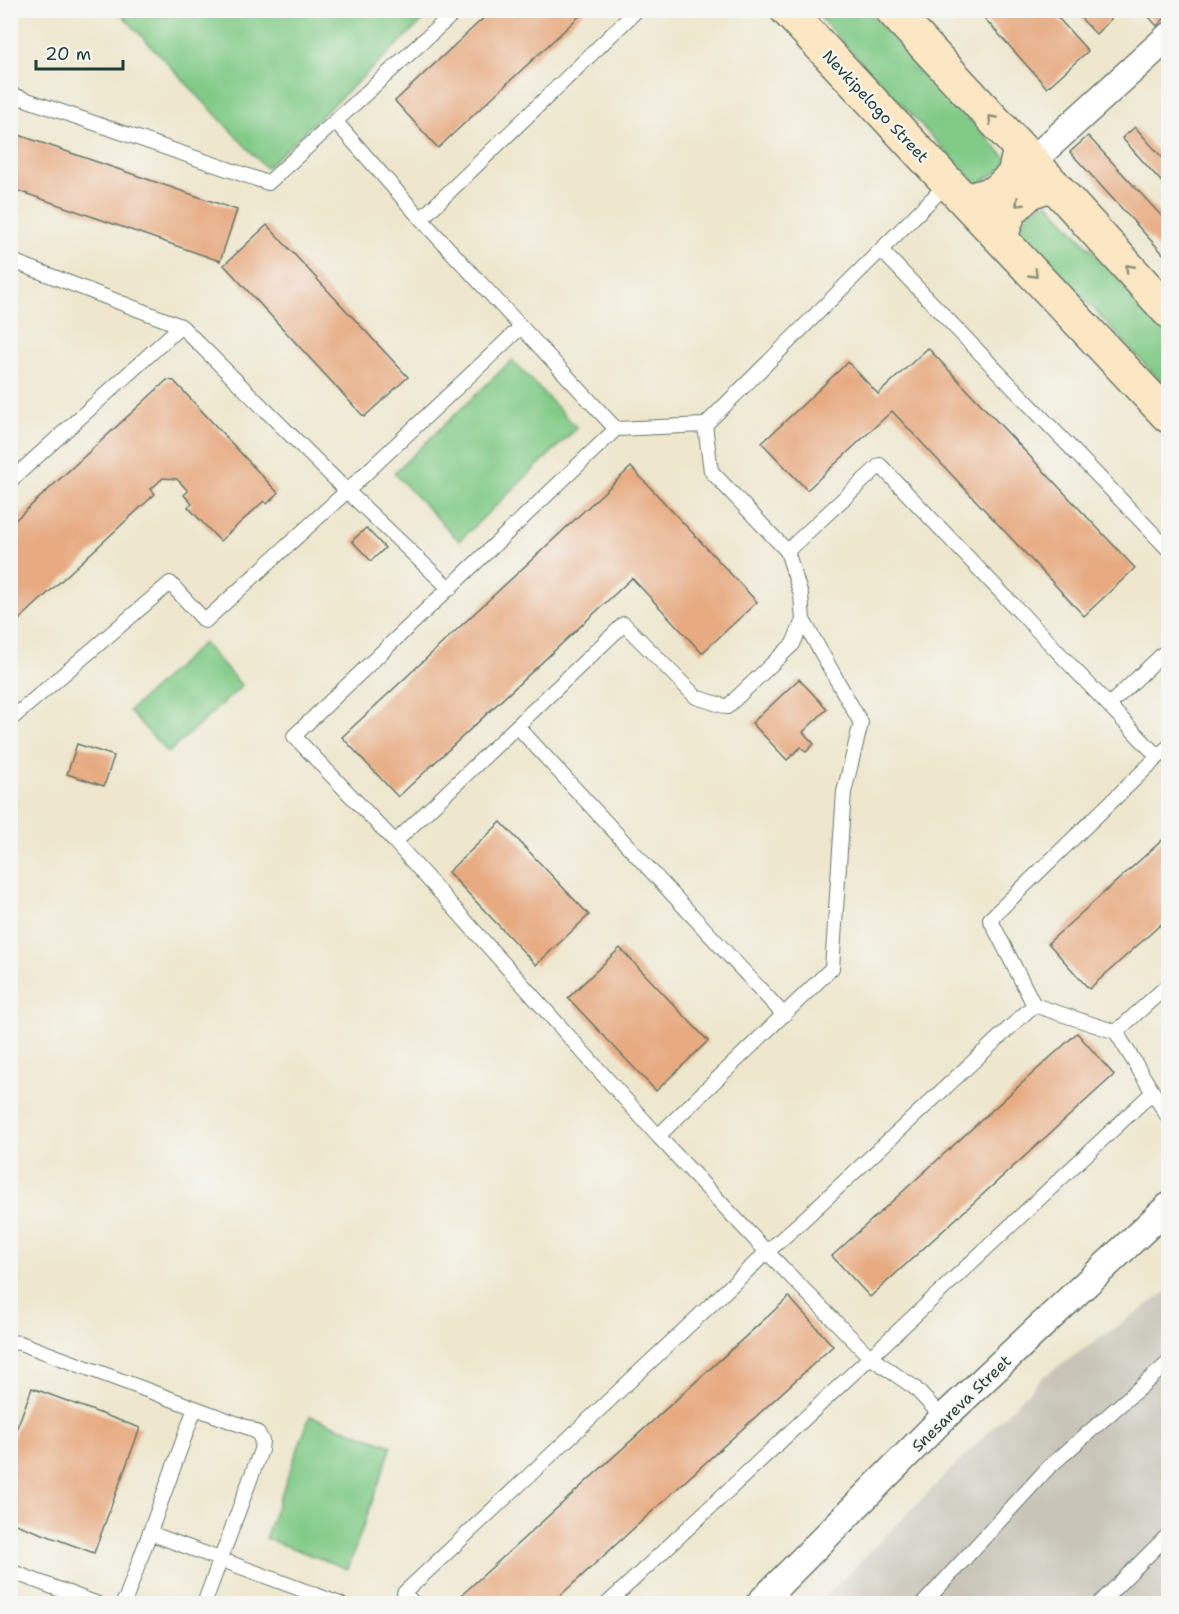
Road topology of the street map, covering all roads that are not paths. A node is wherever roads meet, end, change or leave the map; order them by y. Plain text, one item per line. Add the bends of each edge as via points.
1 (457, 10) edge
2 (637, 10) edge
3 (787, 10) edge
4 (892, 10) edge
5 (1168, 37) edge
6 (10, 94) edge
7 (336, 122) junction
8 (1035, 165) junction
9 (956, 192) junction
10 (421, 219) junction
11 (1000, 238) junction
12 (880, 250) junction
13 (10, 260) edge
14 (1168, 311) edge
15 (181, 326) junction
16 (521, 327) junction
17 (1168, 416) edge
18 (705, 425) junction
19 (616, 429) junction
20 (10, 481) edge
21 (347, 491) junction
22 (1168, 549) edge
23 (787, 551) junction
24 (450, 589) junction
25 (803, 620) junction
26 (1168, 649) edge
27 (1109, 705) junction
28 (10, 720) edge
29 (517, 726) junction
30 (1168, 747) edge
31 (1158, 757) junction
32 (395, 842) junction
33 (1168, 985) edge
34 (1034, 1005) junction
35 (784, 1015) junction
36 (1116, 1032) junction
37 (1153, 1092) junction
38 (1168, 1118) edge
39 (658, 1137) junction
40 (1168, 1207) edge
41 (767, 1252) junction
42 (10, 1342) edge
43 (870, 1357) junction
44 (1168, 1364) edge
45 (195, 1408) junction
46 (943, 1418) junction
47 (150, 1533) junction
48 (1168, 1535) edge
49 (220, 1559) junction
50 (10, 1571) edge
51 (98, 1604) edge
52 (122, 1604) edge
53 (204, 1604) edge
54 (340, 1604) edge
55 (414, 1604) edge
56 (607, 1604) edge
57 (759, 1604) edge
58 (923, 1604) edge
59 (1098, 1604) edge

1 - 7 lane
2 - 10 lane
3 - 9 street, Nevkipelogo Street
8 -> 4 street
5 - 8 street
6 - 7 lane via 268,183
7 - 10 lane
8 - 9 street via 1014,176 995,193
8 -> 11 street via 1030,192 1011,211
14 -> 8 street
9 - 11 street, Nevkipelogo Street
9 - 12 lane
10 - 16 lane
11 -> 17 street, Nevkipelogo Street
12 - 18 lane
12 - 22 lane
13 - 15 lane
15 - 20 lane
15 - 21 lane
16 - 19 lane
16 - 21 lane
18 - 19 lane
18 - 23 lane via 711,471
19 - 24 lane
21 - 24 lane
21 - 28 lane via 205,621 170,583
23 - 25 lane via 801,595
23 - 27 lane via 880,465
24 - 32 lane via 294,736
25 - 29 lane via 793,644 727,706 696,697 624,624
25 - 35 lane via 861,723 844,792 832,968
26 - 27 lane
27 - 31 lane
29 - 32 lane
29 - 35 lane
30 - 31 lane
31 - 34 lane via 990,919
32 - 39 lane
33 - 36 lane
34 - 36 lane
34 - 41 lane
35 - 39 lane
36 - 37 lane
37 - 38 lane
37 - 43 lane
39 - 41 lane
40 - 46 street, Snesareva Street
41 - 43 lane
41 - 55 lane via 404,1593
42 - 45 lane
43 - 46 lane via 915,1388
43 - 56 lane
44 - 58 lane via 1048,1468
45 - 47 lane
45 - 49 lane via 249,1428 262,1440
46 - 57 street, Snesareva Street
47 - 49 lane
47 - 52 lane
48 - 59 lane
49 - 53 lane
49 - 54 lane
50 - 51 lane

